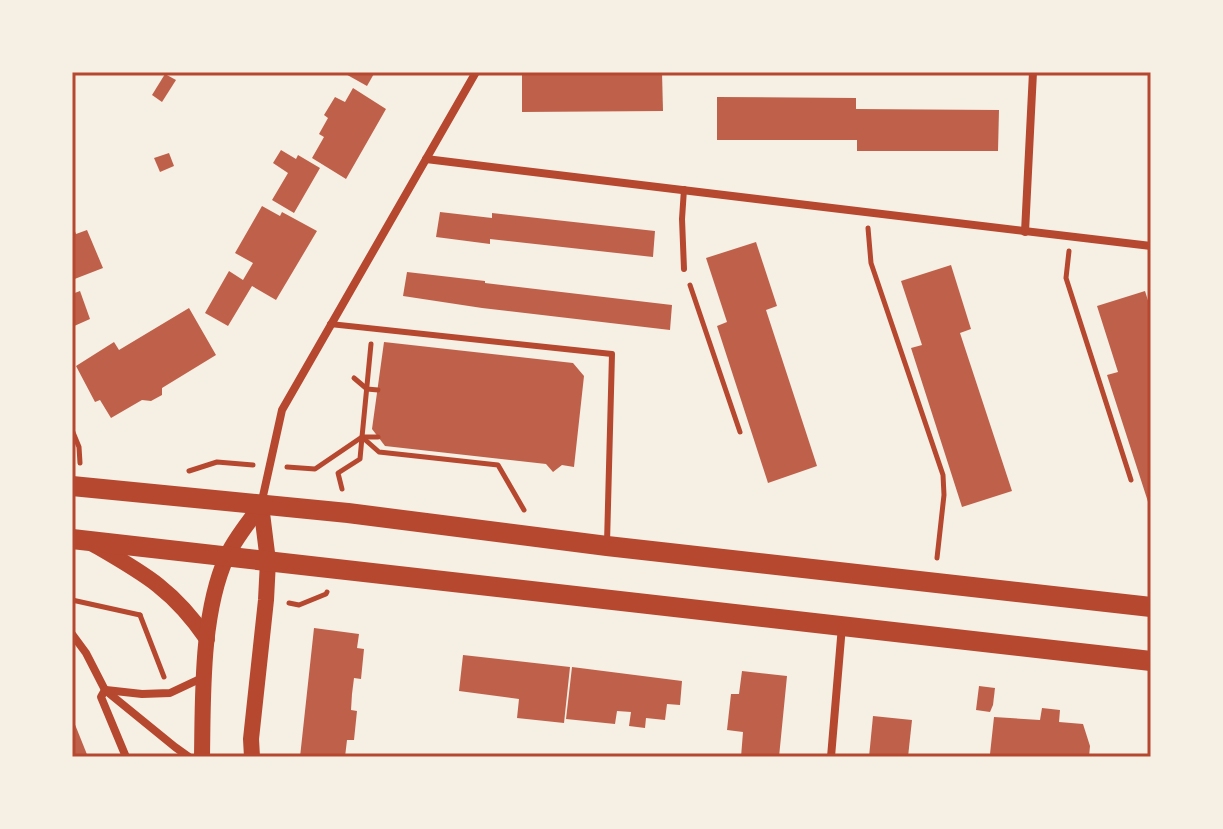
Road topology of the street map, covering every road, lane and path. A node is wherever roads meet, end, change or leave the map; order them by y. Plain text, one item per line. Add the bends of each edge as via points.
1 (476, 72) edge
2 (1033, 72) edge
3 (426, 159) junction
4 (684, 189) junction
5 (867, 211) junction
6 (1025, 232) junction
7 (1071, 236) junction
8 (1151, 246) edge
9 (684, 269) joint
10 (330, 324) junction
11 (373, 328) junction
12 (354, 378) dead end
13 (367, 389) junction
14 (378, 390) dead end
15 (72, 430) edge
16 (740, 432) dead end
17 (362, 437) junction
18 (378, 437) dead end
19 (270, 466) junction
20 (182, 473) dead end
21 (1131, 480) dead end
22 (74, 486) edge
23 (261, 505) junction
24 (348, 513) junction
25 (540, 537) junction
26 (79, 539) edge
27 (607, 546) junction
28 (227, 555) junction
29 (268, 561) junction
30 (936, 583) junction
31 (72, 600) edge
32 (1151, 607) edge
33 (140, 615) dead end
34 (842, 625) junction
35 (72, 634) edge
36 (207, 639) junction
37 (1151, 661) edge
38 (205, 676) junction
39 (105, 690) junction
40 (126, 757) edge
41 (189, 757) edge
42 (202, 757) edge
43 (252, 757) edge
44 (831, 757) edge

1 - 3 street
2 - 6 street
3 - 4 street
3 - 10 street
4 - 5 street
4 - 9 lane
5 - 6 street
5 - 30 path via 871,263 943,475
6 - 7 street
7 - 8 street
7 - 21 path via 1066,278
9 - 16 path
10 - 11 lane
10 - 19 street via 282,410
11 - 13 path
11 - 27 lane via 612,354
12 - 13 path
13 - 14 path
13 - 17 path
15 - 22 path via 81,455
17 - 18 path
17 - 19 path via 315,469
17 - 24 path via 360,459 338,473
17 - 25 path via 379,452 498,465
19 - 20 path via 217,462
19 - 23 street
22 - 23 main road
23 - 24 main road
23 - 28 main road
23 - 29 main road
24 - 25 main road
25 - 27 main road
26 - 28 main road
26 - 36 main road via 145,574 189,614
27 - 30 main road
28 - 29 main road
28 - 36 main road
29 - 34 main road
29 - 43 main road
30 - 32 main road
31 - 33 path
34 - 37 main road
34 - 44 street
35 - 39 street
36 - 38 main road
38 - 39 street via 170,693
38 - 42 main road
39 - 40 street via 101,697
39 - 41 street

